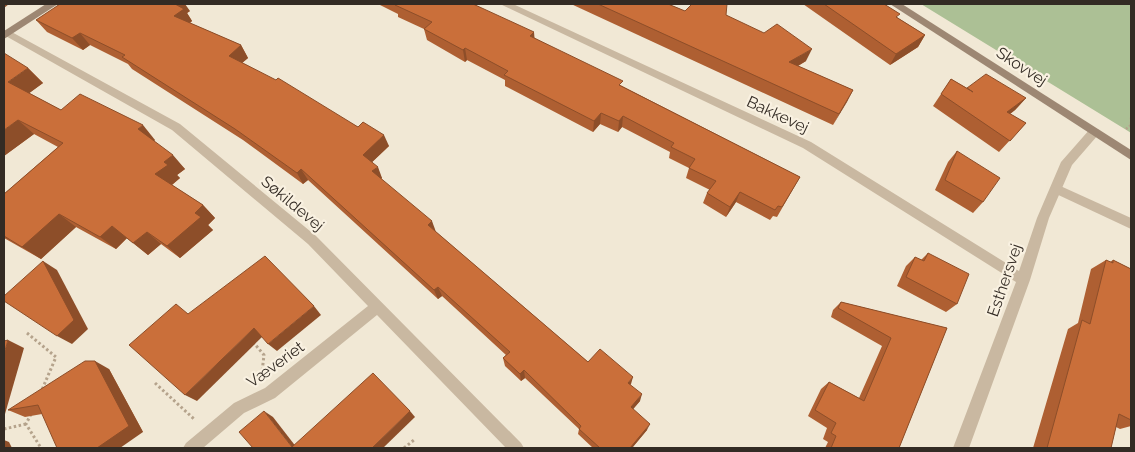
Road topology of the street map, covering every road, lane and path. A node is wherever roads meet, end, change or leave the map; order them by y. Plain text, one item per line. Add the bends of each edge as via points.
1 (53, 4) edge
2 (505, 4) edge
3 (895, 4) edge
4 (6, 35) edge
5 (1094, 132) junction
6 (1131, 156) edge
7 (1056, 188) junction
8 (1131, 224) edge
9 (1023, 280) junction
10 (377, 307) junction
11 (27, 333) dead end
12 (252, 341) edge
13 (155, 383) edge
14 (38, 399) edge
15 (257, 399) junction
16 (34, 408) edge
17 (26, 424) junction
18 (4, 429) edge
19 (209, 433) junction
20 (414, 440) dead end
21 (41, 448) edge
22 (191, 448) edge
23 (404, 448) edge
24 (516, 448) edge
25 (961, 448) edge

1 - 4 street
2 - 9 street, Bakkevej via 807,145
3 - 5 street, Skovvej
4 - 10 street, Søkildevej via 176,127 312,240
5 - 6 street, Skovvej
5 - 7 street, Esthersvej via 1067,162
7 - 8 street
7 - 9 street, Esthersvej
9 - 25 street, Esthersvej
10 - 15 street, Væveriet via 270,393
10 - 24 street, Søkildevej
11 - 14 path via 56,357
12 - 15 path via 264,355
13 - 19 path
15 - 19 street, Væveriet via 239,408
16 - 17 path
17 - 18 path
17 - 21 path
19 - 22 street, Væveriet
20 - 23 path

